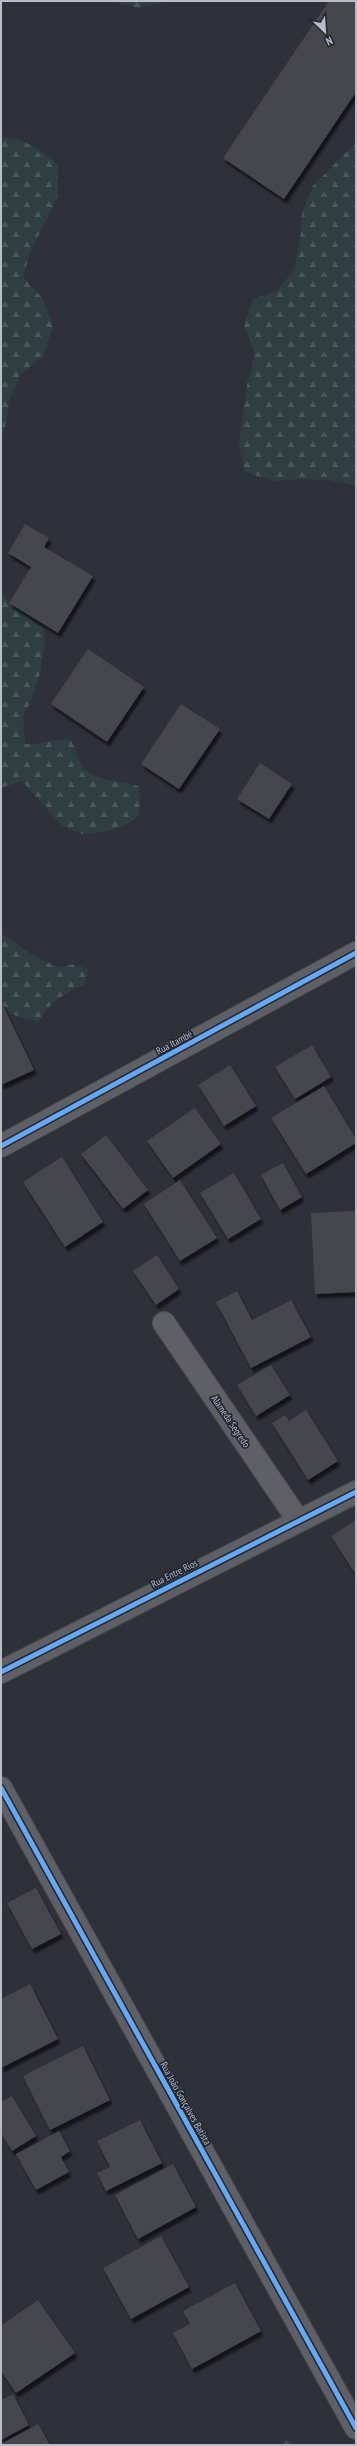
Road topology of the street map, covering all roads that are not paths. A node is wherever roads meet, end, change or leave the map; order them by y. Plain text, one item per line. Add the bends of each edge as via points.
1 (356, 953) edge
2 (1, 1146) edge
3 (164, 1322) dead end
4 (356, 1492) edge
5 (298, 1520) junction
6 (1, 1672) edge
7 (1, 1788) edge
8 (356, 2428) edge

1 - 2 street, Rua Itambé
3 - 5 street, Alameda Segredo
4 - 5 street, Rua Entre Rios
5 - 6 street, Rua Entre Rios
7 - 8 street, Rua João Gonçalves Batista

